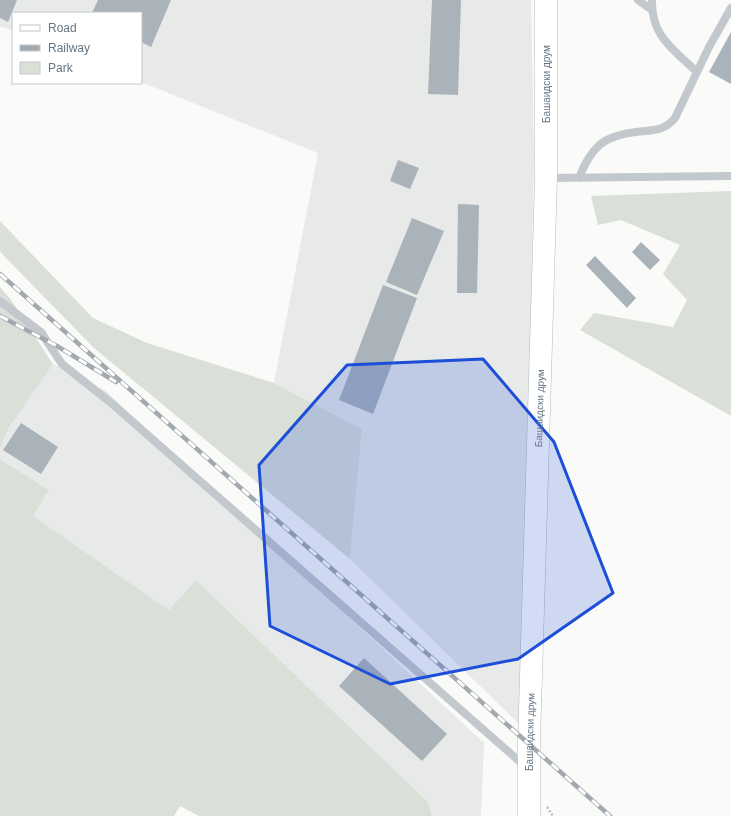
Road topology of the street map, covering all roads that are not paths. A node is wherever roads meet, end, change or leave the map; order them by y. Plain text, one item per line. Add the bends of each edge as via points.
1 (546, 0) edge
2 (638, 0) edge
3 (652, 0) edge
4 (731, 8) edge
5 (652, 10) junction
6 (697, 72) junction
7 (731, 176) edge
8 (546, 178) junction
9 (579, 178) junction
10 (0, 301) edge
11 (529, 770) junction
12 (529, 816) edge

1 - 8 street, Башаидски друм
2 - 5 lane
3 - 5 lane
4 - 6 lane
5 - 6 lane via 655,25 662,38
6 - 9 lane via 671,122 661,129 622,134 604,141 586,161
7 - 9 lane
8 - 9 lane
8 - 11 street, Башаидски друм
10 - 11 lane via 42,333 62,364 116,407
11 - 12 street, Башаидски друм

